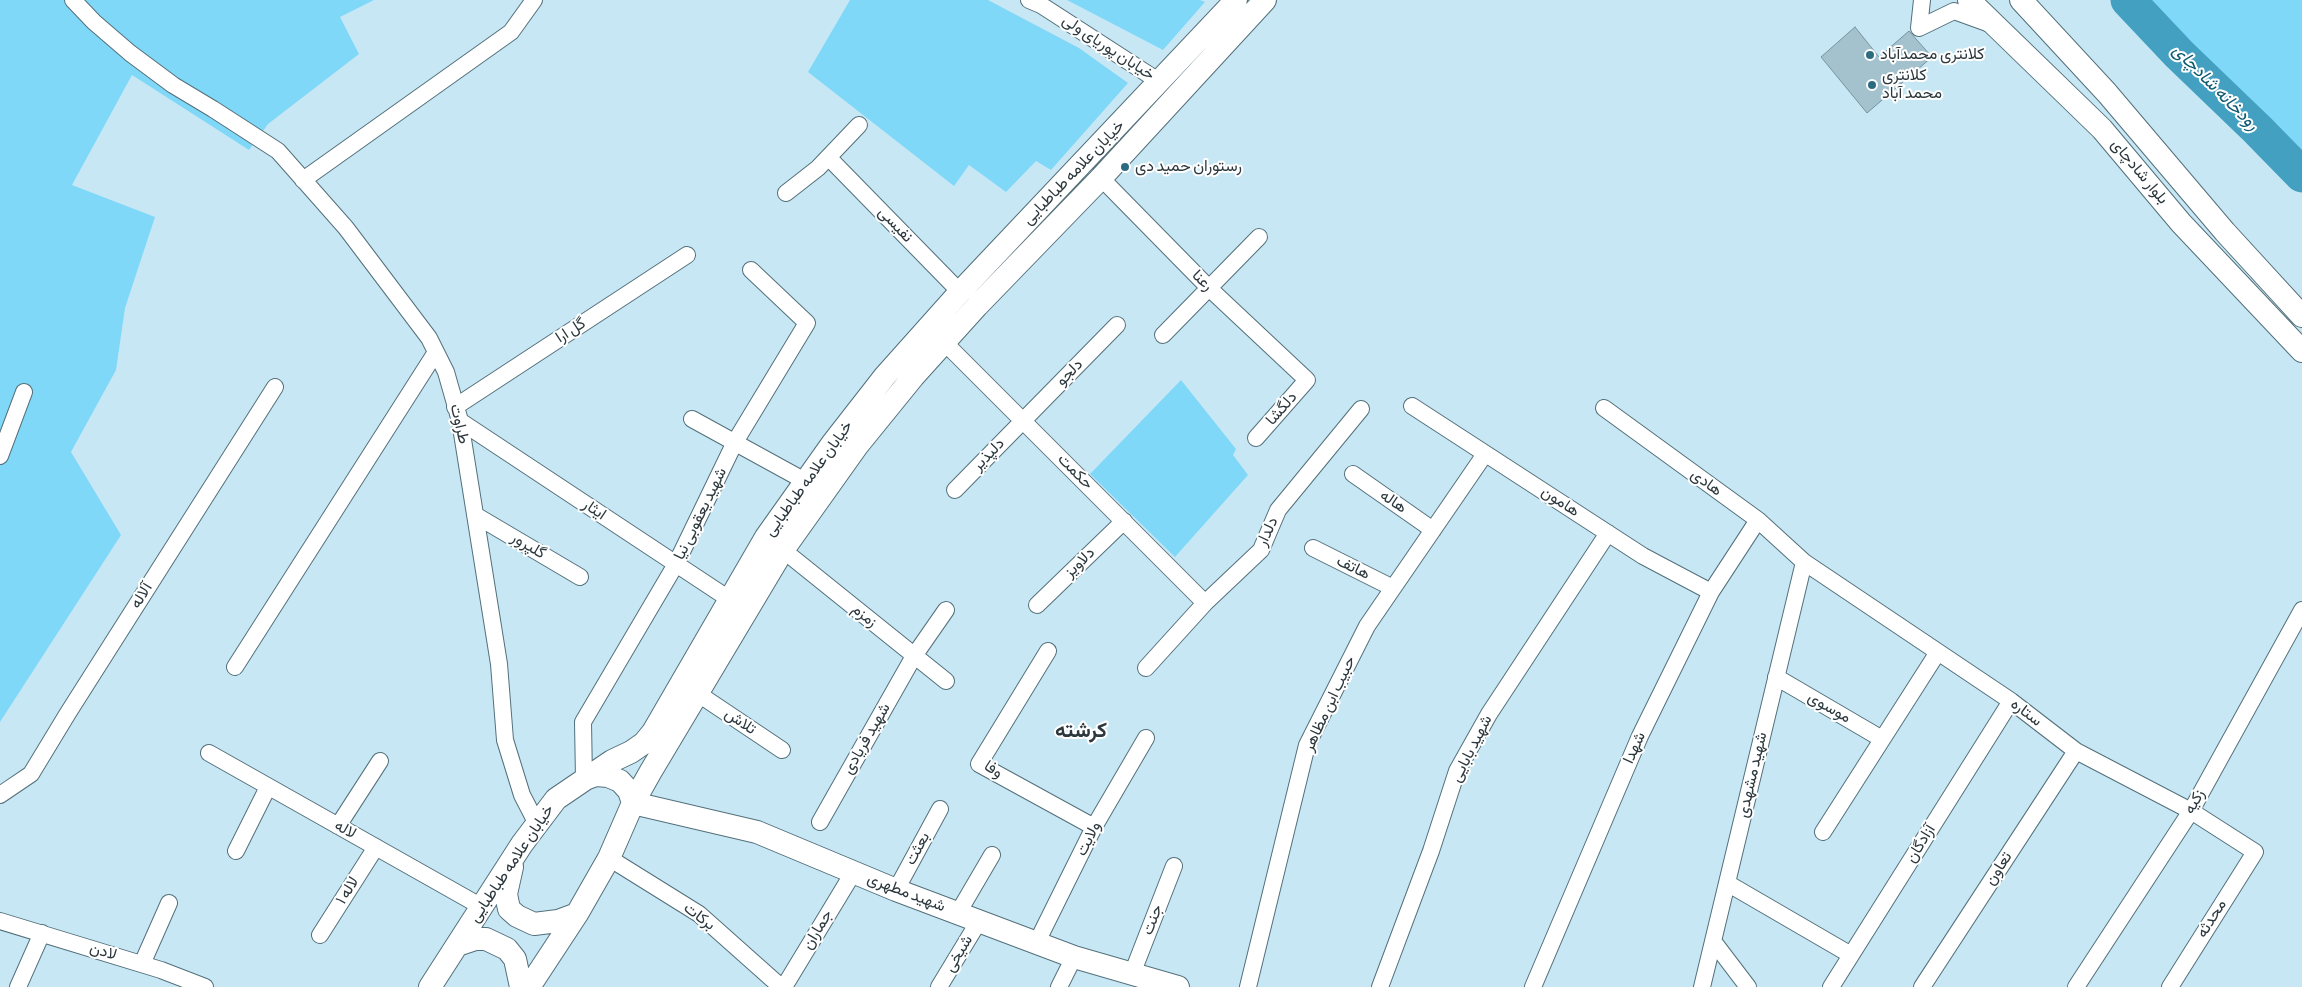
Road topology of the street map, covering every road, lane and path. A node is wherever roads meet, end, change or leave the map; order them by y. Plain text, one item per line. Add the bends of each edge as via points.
1 (73, 0) edge
2 (534, 0) edge
3 (1029, 0) edge
4 (1236, 0) edge
5 (1265, 0) edge
6 (1922, 0) edge
7 (1969, 0) edge
8 (2021, 0) edge
9 (1996, 27) junction
10 (1160, 82) junction
11 (859, 125) dead end
12 (829, 158) junction
13 (1085, 162) junction
14 (1101, 178) junction
15 (303, 180) junction
16 (786, 193) dead end
17 (1260, 237) dead end
18 (687, 256) dead end
19 (750, 270) dead end
20 (1210, 289) junction
21 (969, 299) junction
22 (2302, 316) edge
23 (1116, 325) dead end
24 (936, 334) junction
25 (1163, 336) dead end
26 (2302, 351) edge
27 (436, 352) junction
28 (1307, 380) joint
29 (275, 387) dead end
30 (24, 392) dead end
31 (1412, 406) dead end
32 (1604, 408) dead end
33 (1360, 409) dead end
34 (458, 414) junction
35 (692, 419) dead end
36 (1023, 420) junction
37 (1256, 438) dead end
38 (735, 442) junction
39 (1485, 454) junction
40 (0, 456) edge
41 (1352, 474) dead end
42 (814, 487) junction
43 (956, 490) dead end
44 (475, 515) junction
45 (1758, 520) junction
46 (1124, 521) junction
47 (1433, 530) junction
48 (1608, 533) junction
49 (775, 544) junction
50 (1313, 548) dead end
51 (1804, 562) junction
52 (676, 564) junction
53 (580, 577) dead end
54 (1393, 588) junction
55 (1711, 592) junction
56 (1206, 603) junction
57 (738, 605) junction
58 (1037, 605) dead end
59 (946, 610) dead end
60 (2302, 610) edge
61 (1048, 651) dead end
62 (1938, 652) junction
63 (914, 656) junction
64 (235, 667) dead end
65 (1146, 668) dead end
66 (1776, 677) junction
67 (946, 681) dead end
68 (697, 693) junction
69 (2011, 701) junction
70 (1146, 738) dead end
71 (1882, 739) junction
72 (782, 750) dead end
73 (2076, 751) junction
74 (209, 753) dead end
75 (380, 761) dead end
76 (584, 779) junction
77 (268, 787) junction
78 (0, 796) edge
79 (633, 803) junction
80 (940, 808) dead end
81 (2191, 811) junction
82 (820, 822) dead end
83 (537, 824) junction
84 (338, 826) junction
85 (1094, 827) junction
86 (1823, 832) dead end
87 (376, 847) junction
88 (236, 851) dead end
89 (2255, 852) joint
90 (515, 854) junction
91 (992, 855) dead end
92 (609, 858) junction
93 (1174, 866) dead end
94 (853, 873) junction
95 (1727, 883) junction
96 (896, 890) junction
97 (169, 903) dead end
98 (482, 907) junction
99 (577, 914) junction
100 (968, 917) junction
101 (0, 921) edge
102 (42, 934) junction
103 (320, 935) dead end
104 (1713, 940) junction
105 (1037, 942) junction
106 (457, 945) junction
107 (1851, 955) junction
108 (1074, 956) junction
109 (142, 964) junction
110 (1132, 974) junction
111 (1166, 985) edge
112 (18, 987) edge
113 (205, 987) edge
114 (430, 987) edge
115 (521, 987) edge
116 (529, 987) edge
117 (782, 987) edge
118 (939, 987) edge
119 (1059, 987) edge
120 (1248, 987) edge
121 (1380, 987) edge
122 (1533, 987) edge
123 (1702, 987) edge
124 (1748, 987) edge
125 (1831, 987) edge
126 (1922, 987) edge
127 (2076, 987) edge
128 (2170, 987) edge

1 - 15 street, طراوت via 130,53 173,85 278,152
2 - 15 street via 511,32
3 - 10 street, خیابان پوریای ولی
4 - 10 street, خیابان علامه طباطبایی
5 - 14 street, خیابان علامه طباطبایی
6 - 9 street via 1919,28 1954,11
7 - 9 street, بلوار شادچای
8 - 22 street, بلوار شادچای
9 - 26 street, بلوار شادچای via 2102,129 2181,223
10 - 13 street, خیابان علامه طباطبایی
11 - 12 street
12 - 16 street
12 - 21 street, نفیسی
13 - 14 street
13 - 21 street, خیابان علامه طباطبایی
14 - 20 street, رعنا
14 - 21 street, خیابان علامه طباطبایی
15 - 27 street, طراوت via 351,236 424,331
17 - 20 street
18 - 34 street, گل ارا
19 - 38 street, شهید یعقوبی نیا via 807,323
20 - 25 street
20 - 28 street, رعنا
21 - 24 street, خیابان علامه طباطبایی
23 - 36 street, دلجو
24 - 36 street, حکمت
24 - 42 street, خیابان علامه طباطبایی via 885,376
27 - 34 street, طراوت via 446,372
27 - 64 street
28 - 37 street, دلگشا
29 - 78 street, آلاله via 31,774
30 - 40 street
31 - 39 street, هامون
32 - 45 street, هادی
33 - 56 street, دلدار via 1278,510 1260,550
34 - 44 street, طراوت
34 - 52 street, ایثار
35 - 38 street
36 - 43 street, دلپذیر
36 - 46 street, حکمت
38 - 42 street
38 - 52 street, شهید یعقوبی نیا
39 - 47 street, حبیب ابن مظاهر
39 - 48 street, هامون
41 - 47 street, هاله
42 - 49 street, خیابان علامه طباطبایی
44 - 53 street, گلپرور
44 - 83 street, طراوت via 499,664 505,740 522,795
45 - 51 street, هادی
45 - 55 street, شهدا
46 - 56 street, حکمت
46 - 58 street, دلاویز
47 - 54 street, حبیب ابن مظاهر
48 - 55 street, هامون via 1643,556
48 - 121 street, شهید بابایی via 1489,714 1457,771
49 - 57 street, خیابان علامه طباطبایی
49 - 63 street, زمزم
50 - 54 street, هاتف
51 - 62 street, ستاره
51 - 66 street, شهید مشهدی
52 - 57 street, ایثار
52 - 76 street, شهید یعقوبی نیا via 583,722
54 - 120 street, حبیب ابن مظاهر via 1367,626 1307,745
55 - 122 street, شهدا via 1640,736
56 - 65 street, دلدار
57 - 68 street, خیابان علامه طباطبایی
57 - 76 street, خیابان علامه طباطبایی via 644,743
59 - 63 street, شهید فریادی
60 - 81 street, زکیه
61 - 85 street, وفا via 979,764
62 - 69 street, ستاره
62 - 71 street
63 - 67 street, زمزم
63 - 82 street, شهید فریادی
66 - 71 street, موسوی
66 - 95 street, شهید مشهدی
68 - 72 street, تلاش
68 - 79 street, خیابان علامه طباطبایی
69 - 73 street, ستاره
69 - 107 street, آزادگان
70 - 85 street, ولایت
71 - 86 street
73 - 81 street, ستاره
73 - 126 street, تعاون
74 - 77 street, لاله
75 - 84 street
76 - 79 street via 596,775 614,778 629,791
76 - 83 street, خیابان علامه طباطبایی via 556,799
77 - 84 street, لاله
77 - 88 street
79 - 92 street, خیابان علامه طباطبایی
79 - 94 street, شهید مطهری via 757,832
80 - 96 street, بعثت
81 - 89 street, ستاره
81 - 127 street, زکیه
83 - 90 street, خیابان علامه طباطبایی
84 - 87 street, لاله
85 - 105 street, ولایت
87 - 98 street, لاله
87 - 103 street, لاله ۱
89 - 128 street, محدثه
90 - 98 street, خیابان علامه طباطبایی
90 - 99 street via 506,894 509,909 516,916 534,924 558,921
91 - 100 street, شیخی
92 - 99 street, خیابان علامه طباطبایی
92 - 117 street, برکات via 699,914
93 - 110 street, جنت
94 - 96 street, شهید مطهری
94 - 117 street, جماران
95 - 104 street, شهید مشهدی
95 - 107 street
96 - 100 street, شهید مطهری
97 - 109 street
98 - 106 street, خیابان علامه طباطبایی
99 - 116 street, خیابان علامه طباطبایی
100 - 105 street, شهید مطهری
100 - 118 street, شیخی
101 - 102 street, لادن
102 - 109 street, لادن
102 - 112 street
104 - 123 street, شهید مشهدی
104 - 124 street
105 - 108 street, شهید مطهری
106 - 114 street, خیابان علامه طباطبایی
106 - 115 street via 486,939 507,949 515,959
107 - 125 street, آزادگان
108 - 110 street, شهید مطهری
108 - 119 street
109 - 113 street, لادن
110 - 111 street, شهید مطهری

